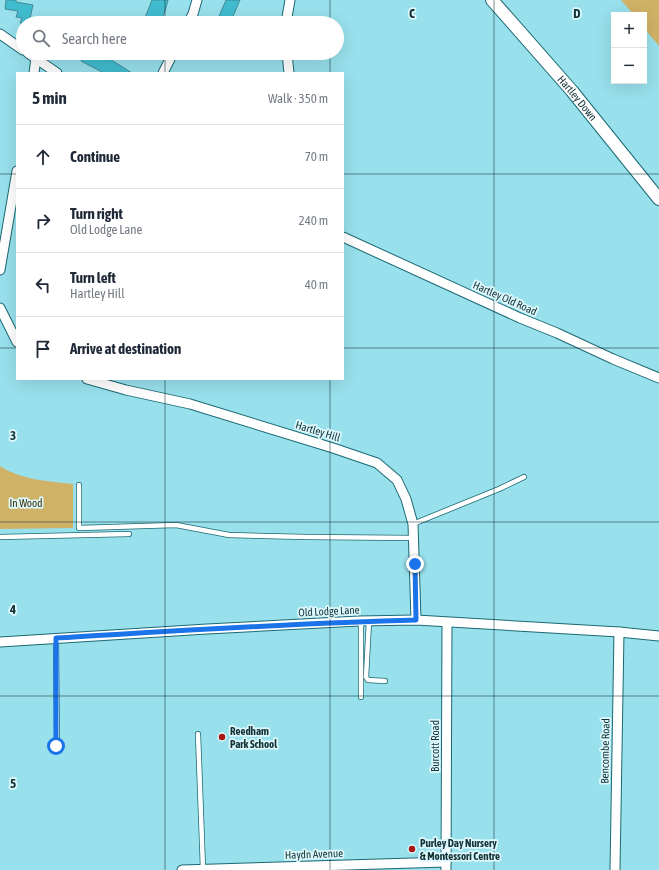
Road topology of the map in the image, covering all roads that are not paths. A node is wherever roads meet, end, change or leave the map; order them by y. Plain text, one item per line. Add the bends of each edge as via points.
1 (197, 0) edge
2 (290, 0) edge
3 (492, 0) edge
4 (192, 16) edge
5 (287, 16) edge
6 (0, 34) edge
7 (16, 45) edge
8 (36, 60) edge
9 (39, 60) edge
10 (170, 60) edge
11 (288, 60) edge
12 (34, 72) edge
13 (56, 72) edge
14 (164, 72) edge
15 (289, 72) edge
16 (16, 177) edge
17 (659, 199) edge
18 (344, 237) edge
19 (0, 270) edge
20 (0, 308) edge
21 (16, 340) edge
22 (659, 378) edge
23 (91, 380) edge
24 (524, 477) dead end
25 (79, 484) dead end
26 (413, 524) junction
27 (129, 534) dead end
28 (0, 537) edge
29 (414, 538) junction
30 (416, 620) junction
31 (365, 621) junction
32 (447, 623) junction
33 (619, 632) junction
34 (659, 636) edge
35 (56, 638) junction
36 (0, 642) edge
37 (385, 681) dead end
38 (361, 697) dead end
39 (198, 734) dead end
40 (56, 746) dead end
41 (446, 866) edge
42 (203, 869) junction
43 (182, 870) edge
44 (615, 870) edge

1 - 4 street
2 - 5 street
3 - 17 street, Hartley Down via 572,91
6 - 7 street
8 - 12 street
9 - 13 street
10 - 14 street
11 - 15 street
16 - 19 street
18 - 22 street, Hartley Old Road
20 - 21 street
23 - 26 street, Hartley Hill via 190,404 377,463 397,480
24 - 26 lane
25 - 29 lane via 79,528 176,525 229,535
26 - 29 street, Hartley Hill
27 - 28 lane
29 - 30 street, Hartley Hill
30 - 31 street, Old Lodge Lane
30 - 32 street, Old Lodge Lane
31 - 35 street, Old Lodge Lane
31 - 37 lane via 366,677 368,680
31 - 38 lane
32 - 33 street, Old Lodge Lane
32 - 41 street, Burcott Road
33 - 34 street, Old Lodge Lane
33 - 44 street, Bencombe Road
35 - 36 street, Old Lodge Lane
35 - 40 lane
39 - 42 lane
41 - 42 street, Haydn Avenue
42 - 43 street, Haydn Avenue

